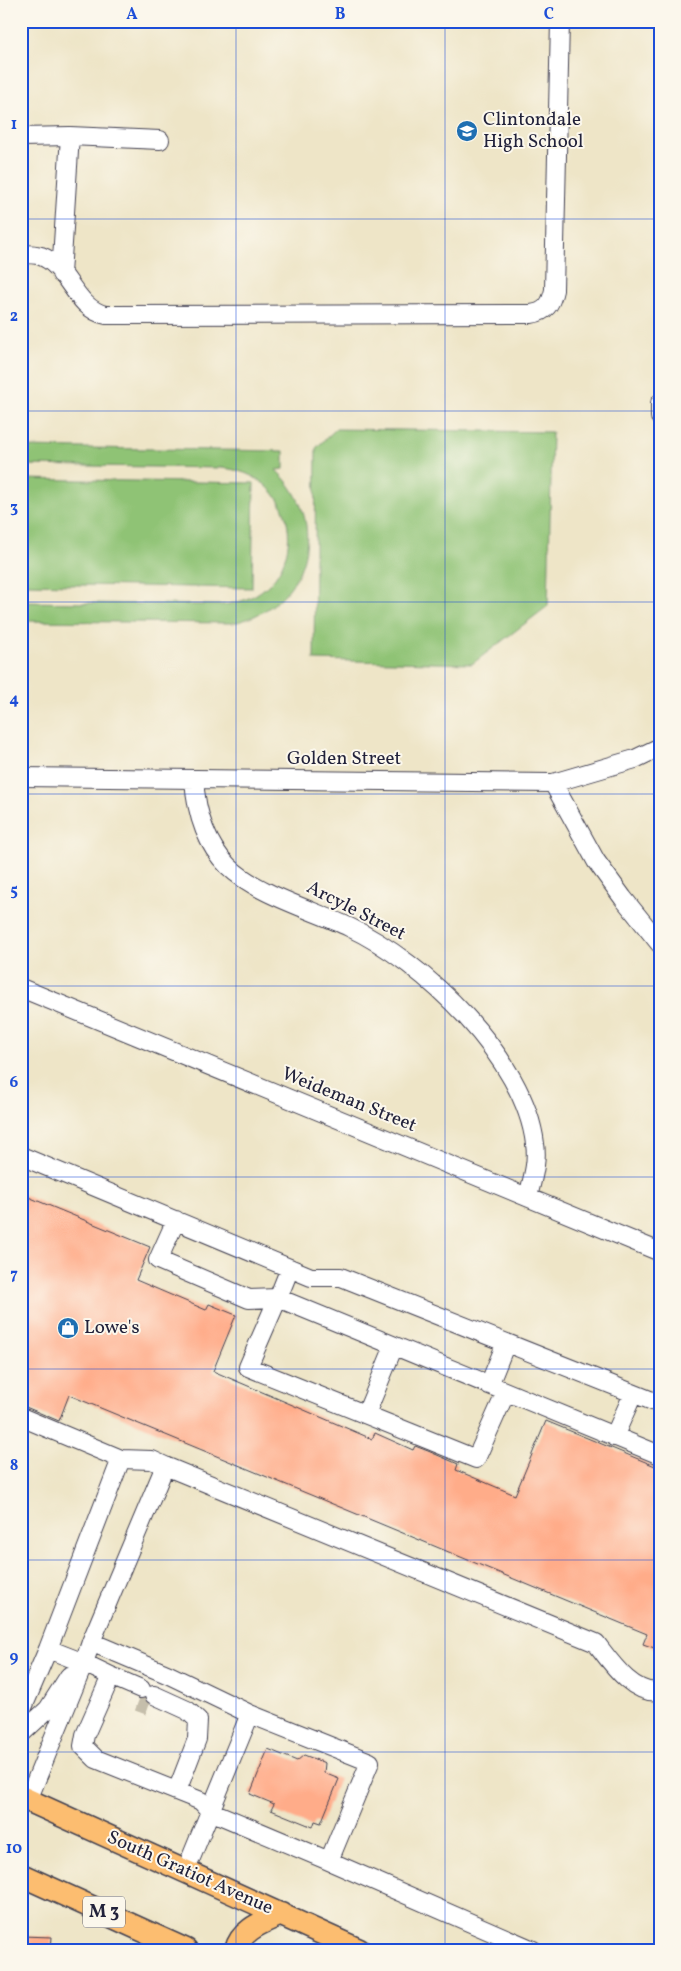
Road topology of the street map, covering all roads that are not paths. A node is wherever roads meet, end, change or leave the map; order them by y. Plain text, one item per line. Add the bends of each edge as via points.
1 (560, 21) edge
2 (21, 136) edge
3 (70, 136) junction
4 (160, 140) dead end
5 (21, 254) edge
6 (61, 274) junction
7 (660, 403) edge
8 (660, 417) edge
9 (660, 747) edge
10 (21, 777) edge
11 (194, 779) junction
12 (553, 783) junction
13 (660, 944) edge
14 (21, 988) edge
15 (21, 1156) edge
16 (528, 1196) junction
17 (176, 1220) junction
18 (660, 1252) edge
19 (290, 1268) junction
20 (278, 1298) junction
21 (506, 1343) junction
22 (394, 1346) junction
23 (489, 1385) junction
24 (506, 1392) junction
25 (633, 1394) junction
26 (660, 1404) edge
27 (366, 1414) junction
28 (21, 1417) edge
29 (614, 1437) junction
30 (660, 1456) edge
31 (121, 1459) junction
32 (165, 1466) junction
33 (91, 1642) junction
34 (48, 1649) junction
35 (79, 1661) junction
36 (111, 1676) junction
37 (660, 1691) edge
38 (210, 1694) junction
39 (21, 1712) edge
40 (250, 1714) junction
41 (198, 1720) junction
42 (21, 1734) edge
43 (176, 1791) junction
44 (23, 1803) edge
45 (210, 1811) junction
46 (329, 1861) junction
47 (186, 1870) junction
48 (23, 1879) edge
49 (282, 1914) junction
50 (149, 1941) edge
51 (186, 1950) edge
52 (236, 1950) edge
53 (359, 1950) edge
54 (533, 1950) edge

1 - 6 street via 554,290 551,302 539,313 106,316 90,310
2 - 3 street
3 - 4 street
3 - 6 street
5 - 6 street via 42,256
7 - 8 street
9 - 12 street, Golden Street via 635,759
10 - 11 street, Golden Street
11 - 12 street, Golden Street
11 - 16 street, Arcyle Street via 199,814 210,843 228,866 249,882 374,940 422,973 467,1017 512,1080 530,1120 536,1145 535,1168
12 - 13 street via 596,861
14 - 16 street, Weideman Street
15 - 17 street
16 - 18 street, Weideman Street
17 - 19 street
17 - 20 street via 158,1260 249,1299
19 - 20 street
19 - 21 street via 311,1277 341,1277
20 - 22 street
20 - 27 street via 248,1367
21 - 23 street
21 - 25 street
22 - 23 street
22 - 27 street
23 - 24 street
24 - 27 street via 476,1459
24 - 29 street
25 - 26 street
25 - 29 street
28 - 31 street
29 - 30 street
31 - 32 street via 152,1460
31 - 34 street
32 - 33 street
32 - 37 street via 596,1643 628,1682 653,1692
33 - 35 street
33 - 38 street
34 - 35 street
34 - 39 street
35 - 36 street
35 - 42 street via 48,1709
35 - 44 street
36 - 41 street via 186,1710
36 - 43 street via 84,1735 84,1746 96,1759
38 - 40 street
38 - 41 street
40 - 45 street
40 - 46 street via 370,1762
41 - 43 street via 197,1739
43 - 45 street via 201,1801
44 - 47 main road, South Gratiot Avenue
45 - 46 street
45 - 47 street
46 - 54 street
47 - 49 main road, South Gratiot Avenue
48 - 50 main road, M 3
49 - 52 main road via 254,1926 244,1935
49 - 53 main road, South Gratiot Avenue
50 - 51 main road, M 3

